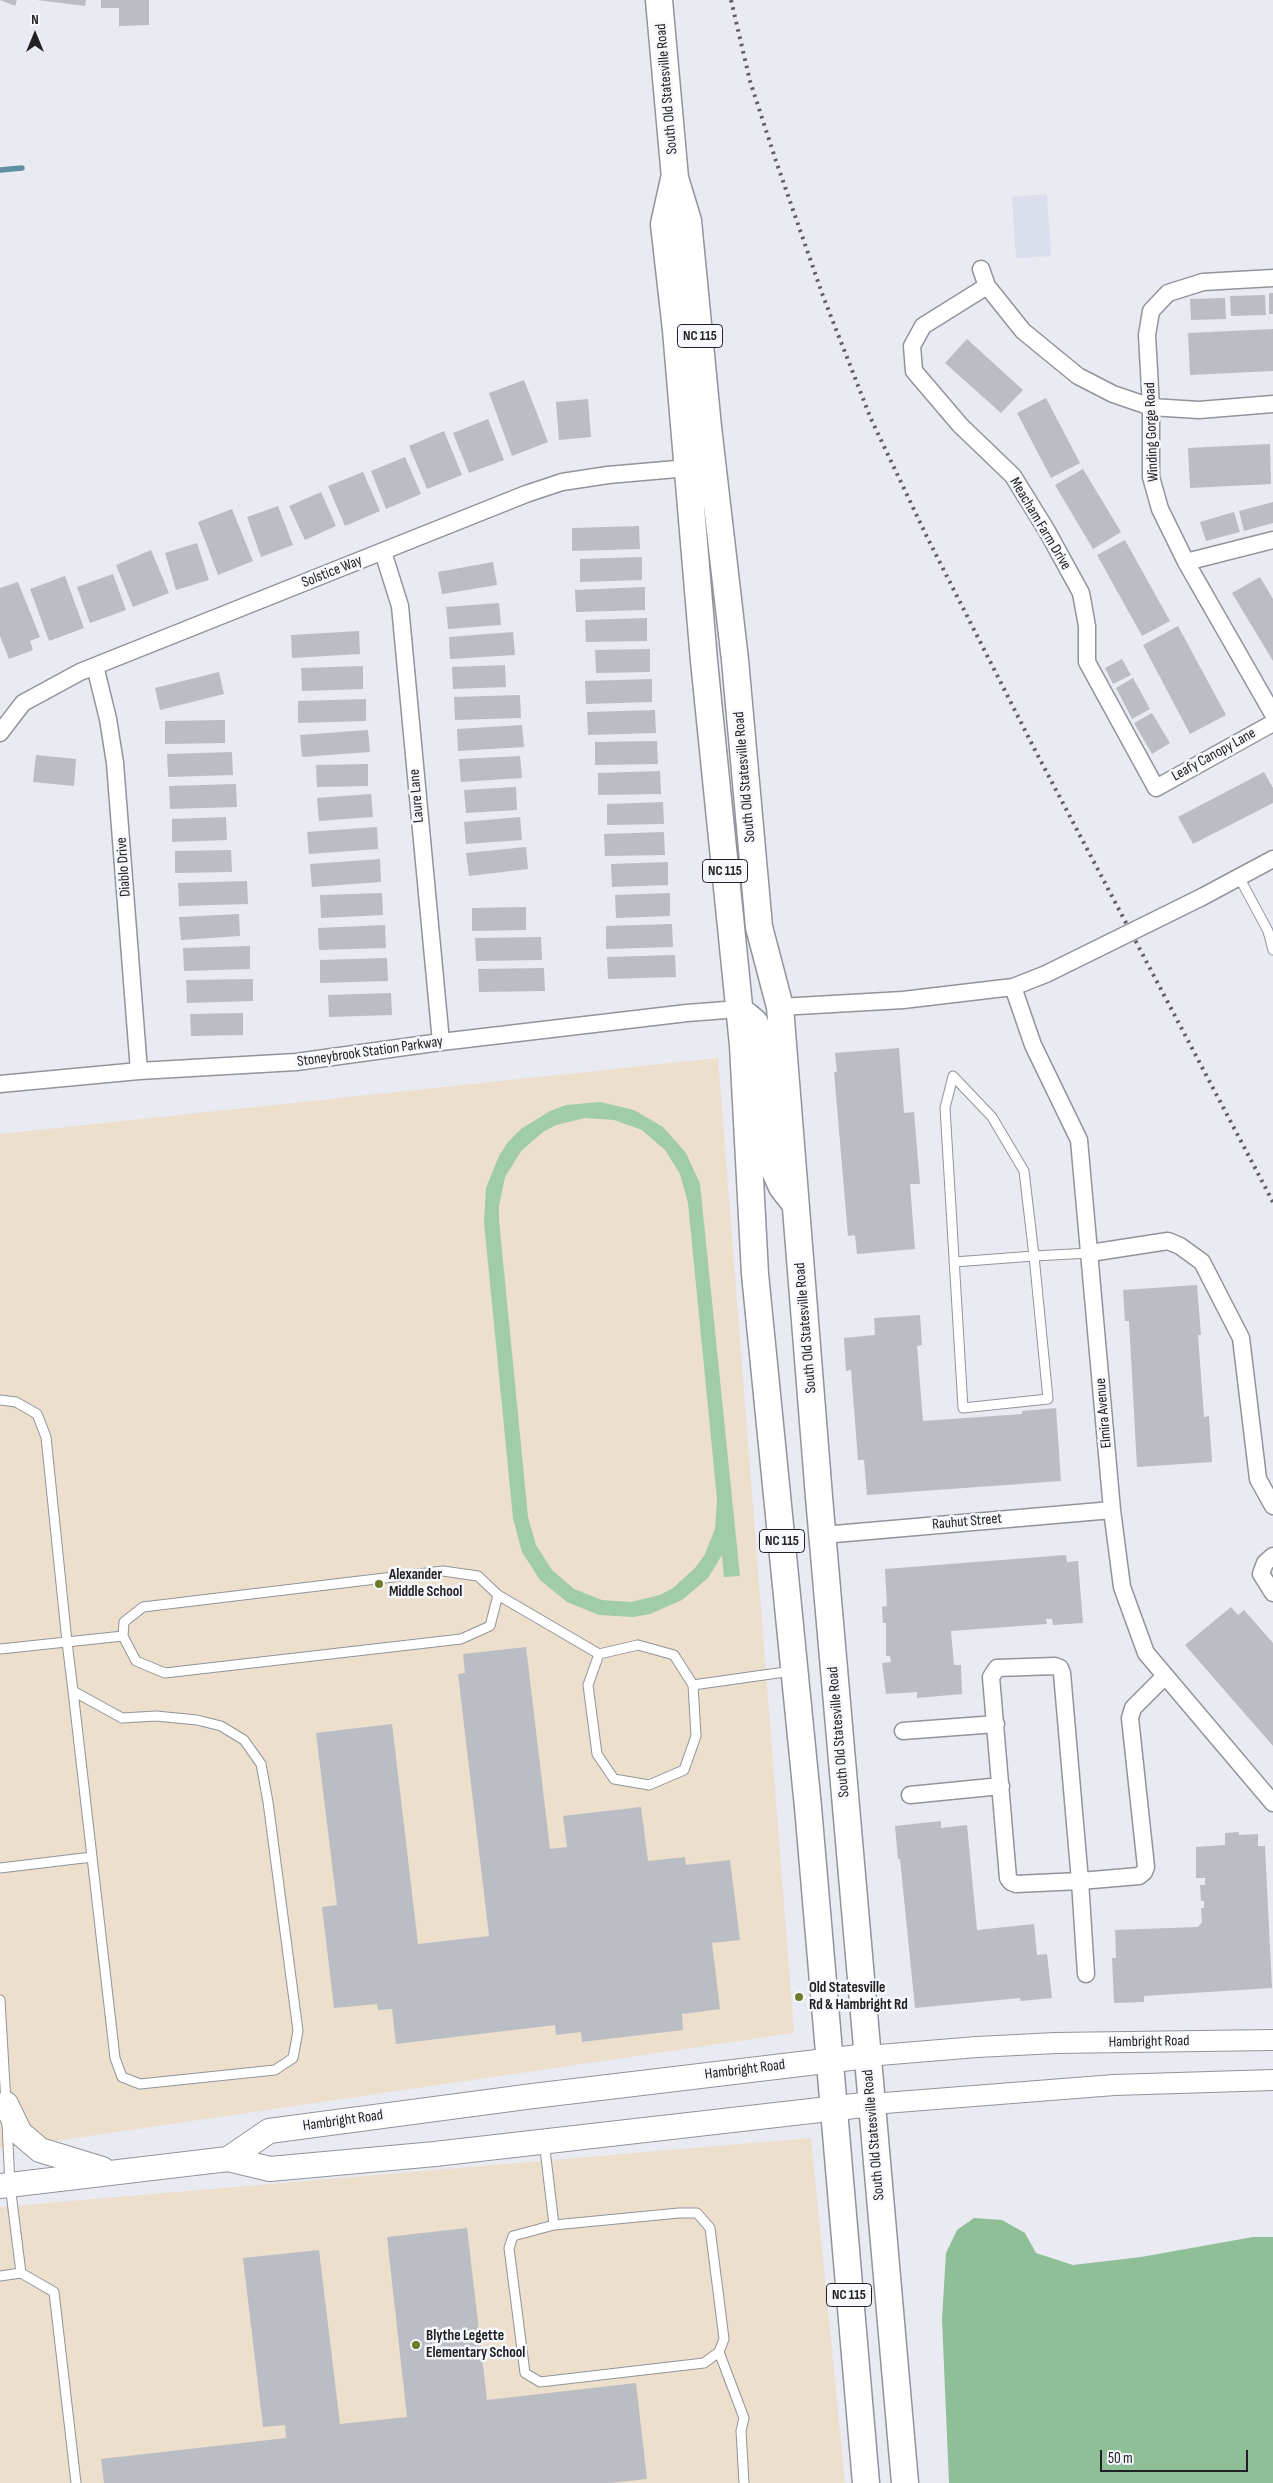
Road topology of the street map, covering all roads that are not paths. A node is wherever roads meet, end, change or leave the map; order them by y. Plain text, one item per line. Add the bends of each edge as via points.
1 (659, 0) edge
2 (675, 178) junction
3 (981, 269) dead end
4 (1273, 278) edge
5 (987, 286) junction
6 (1273, 404) edge
7 (1151, 407) junction
8 (688, 468) junction
9 (1273, 540) edge
10 (382, 552) junction
11 (1186, 562) junction
12 (95, 666) junction
13 (1273, 714) edge
14 (1273, 723) edge
15 (0, 733) edge
16 (712, 751) junction
17 (1156, 788) joint
18 (1273, 859) edge
19 (1239, 876) junction
20 (1273, 950) edge
21 (1013, 987) junction
22 (780, 1007) junction
23 (739, 1009) junction
24 (441, 1042) junction
25 (139, 1071) junction
26 (0, 1084) edge
27 (796, 1206) junction
28 (1090, 1253) junction
29 (1034, 1256) junction
30 (954, 1262) junction
31 (0, 1400) edge
32 (1273, 1506) edge
33 (1112, 1510) junction
34 (823, 1535) junction
35 (1273, 1556) edge
36 (1273, 1593) edge
37 (498, 1595) junction
38 (123, 1636) junction
39 (67, 1642) junction
40 (0, 1649) edge
41 (599, 1654) junction
42 (795, 1671) junction
43 (1165, 1676) junction
44 (693, 1685) junction
45 (73, 1691) junction
46 (996, 1724) junction
47 (903, 1731) dead end
48 (1001, 1786) junction
49 (910, 1795) dead end
50 (1273, 1803) edge
51 (92, 1857) junction
52 (0, 1868) edge
53 (1080, 1881) junction
54 (1086, 1974) dead end
55 (0, 2000) edge
56 (1273, 2040) edge
57 (867, 2056) junction
58 (831, 2059) junction
59 (1273, 2080) edge
60 (6, 2104) junction
61 (872, 2104) junction
62 (834, 2108) junction
63 (544, 2141) junction
64 (228, 2159) junction
65 (116, 2172) junction
66 (5, 2186) edge
67 (554, 2225) junction
68 (21, 2273) junction
69 (0, 2276) edge
70 (718, 2352) junction
71 (76, 2483) edge
72 (744, 2483) edge
73 (866, 2483) edge
74 (905, 2483) edge

1 - 2 main road, South Old Statesville Road / NC 115
2 - 8 main road, South Old Statesville Road / NC 115 via 664,224
2 - 22 main road, South Old Statesville Road / NC 115 via 688,221 735,660 759,927
3 - 5 street
4 - 7 street, Winding Gorge Road via 1202,282 1168,294 1151,311 1147,335
5 - 7 street via 1023,331 1078,376 1113,394
5 - 17 street, Meacham Farm Drive via 923,326 912,346 914,371 960,424 1013,476 1047,531 1081,593 1087,626 1087,662
6 - 7 street via 1199,410
7 - 11 street, Winding Gorge Road via 1151,477 1160,509
8 - 10 street, Solstice Way via 562,482
8 - 16 main road, South Old Statesville Road / NC 115
9 - 11 street
10 - 12 street, Solstice Way
10 - 24 street, Laure Lane via 400,606
11 - 13 street, Winding Gorge Road
12 - 15 street, Solstice Way via 23,703
12 - 25 street, Diablo Drive via 115,762
14 - 17 street, Leafy Canopy Lane
16 - 22 main road via 736,835 754,990 768,1003
16 - 23 main road, South Old Statesville Road / NC 115
18 - 19 street
19 - 20 lane via 1268,931
19 - 21 street, bridge via 1046,974
21 - 22 street via 903,1000
21 - 28 street, Elmira Avenue via 1033,1045 1078,1140
22 - 27 main road, South Old Statesville Road / NC 115
23 - 24 street, Stoneybrook Station Parkway via 687,1012
23 - 27 main road via 755,1023 760,1036 774,1169
23 - 42 main road, South Old Statesville Road / NC 115 via 755,1274
24 - 25 street, Stoneybrook Station Parkway via 296,1062
25 - 26 street, Stoneybrook Station Parkway
27 - 34 main road, South Old Statesville Road / NC 115
28 - 29 lane
28 - 32 street via 1168,1242 1180,1246 1202,1262 1241,1338 1258,1479
28 - 33 street, Elmira Avenue
29 - 30 lane
29 - 30 lane via 1048,1400 963,1408
29 - 30 lane via 1024,1170 992,1117 953,1076 944,1108
31 - 39 lane via 16,1402 37,1414 46,1437
33 - 34 street, Rauhut Street
33 - 43 street, Elmira Avenue via 1122,1587 1146,1653
34 - 57 main road, South Old Statesville Road / NC 115
35 - 36 street via 1265,1563 1261,1574
37 - 38 lane via 478,1576 443,1571 143,1607 124,1622
37 - 38 lane via 490,1626 461,1639 165,1673 136,1661
37 - 41 lane
38 - 39 lane
39 - 40 lane
39 - 45 lane
41 - 44 lane via 638,1645 674,1655
41 - 44 lane via 588,1685 597,1754 614,1779 649,1785 684,1770 696,1736
42 - 44 lane
42 - 58 main road, South Old Statesville Road / NC 115
43 - 50 street, Elmira Avenue
43 - 53 street via 1133,1708 1130,1718 1146,1866 1144,1872 1139,1876
45 - 51 lane
45 - 51 lane via 122,1718 156,1716 221,1726 244,1740 262,1764 298,2031 293,2058 276,2070 140,2084 122,2077 115,2058
46 - 47 street
46 - 48 street
46 - 53 street via 991,1677 997,1668 1060,1668
48 - 49 street
48 - 53 street via 1008,1878 1011,1882
51 - 52 lane
53 - 54 street
55 - 60 lane
56 - 57 street, Hambright Road via 1056,2043
57 - 58 main road, Hambright Road
57 - 61 main road, South Old Statesville Road / NC 115
58 - 62 main road, South Old Statesville Road / NC 115
58 - 64 main road, Hambright Road via 269,2131
59 - 61 street, Hambright Road via 1114,2085
60 - 65 main road via 20,2133 40,2150
60 - 66 lane
61 - 62 main road, Hambright Road
61 - 74 main road, South Old Statesville Road / NC 115
62 - 63 main road, Hambright Road
62 - 73 main road, South Old Statesville Road / NC 115
63 - 64 main road, Hambright Road via 270,2169
63 - 67 lane
64 - 65 main road, Hambright Road
65 - 66 main road, Hambright Road
66 - 68 lane
67 - 70 lane via 697,2213 710,2228 724,2339
67 - 70 lane via 513,2236 509,2248 525,2373 540,2382 704,2363
68 - 69 lane
68 - 71 lane via 54,2292
70 - 72 lane via 744,2418 741,2431

